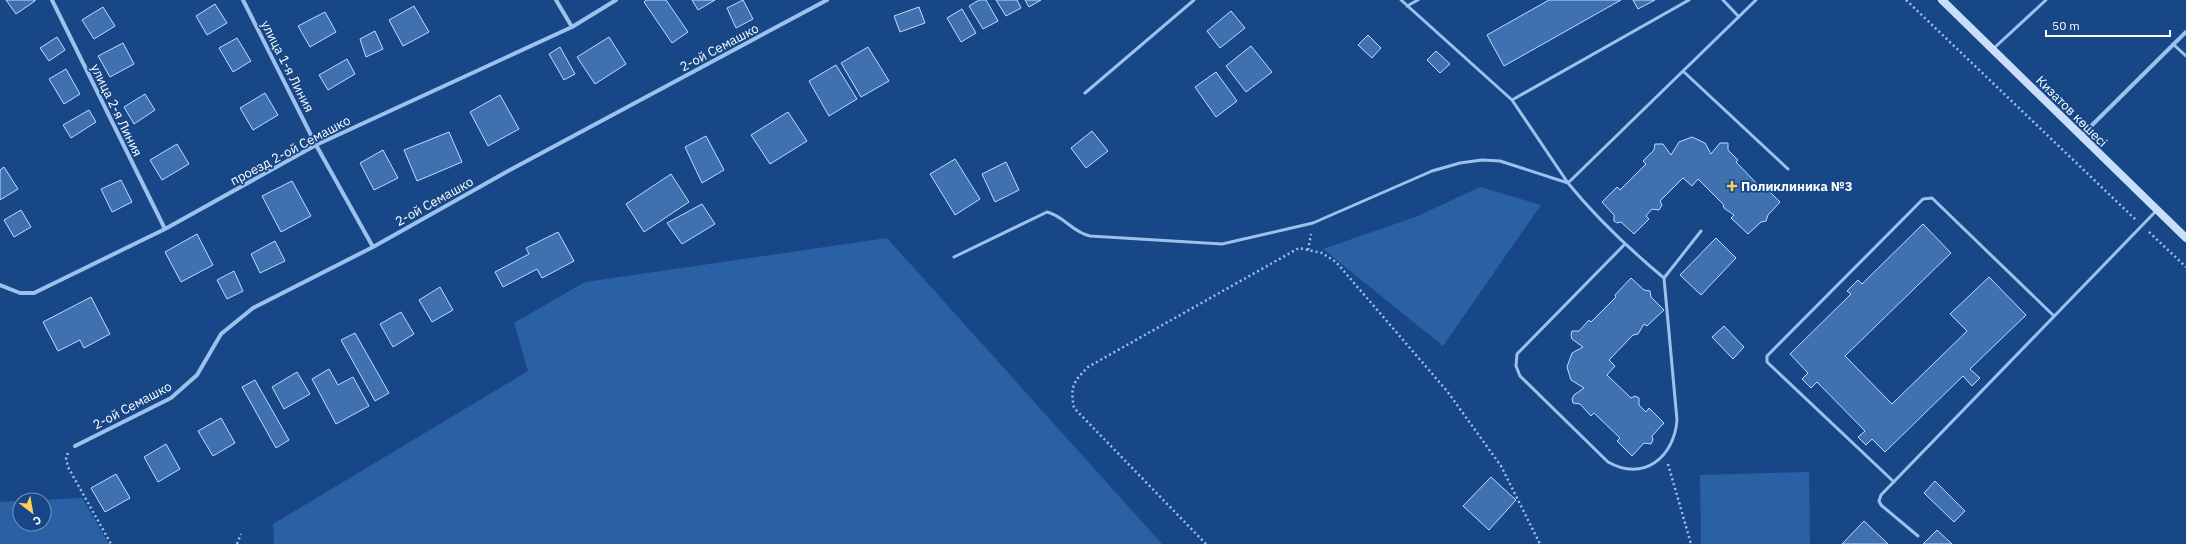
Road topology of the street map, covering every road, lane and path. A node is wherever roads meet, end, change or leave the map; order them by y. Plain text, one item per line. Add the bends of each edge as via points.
1 (52, 0) edge
2 (244, 0) edge
3 (556, 0) edge
4 (616, 0) edge
5 (827, 0) edge
6 (1194, 0) edge
7 (1401, 0) edge
8 (1418, 0) edge
9 (1690, 0) edge
10 (1723, 0) edge
11 (1756, 0) edge
12 (1906, 0) edge
13 (1942, 0) edge
14 (2046, 0) edge
15 (1407, 6) junction
16 (1739, 17) junction
17 (572, 28) junction
18 (2186, 32) edge
19 (2173, 44) junction
20 (1993, 49) junction
21 (2186, 56) edge
22 (1684, 72) junction
23 (1085, 93) dead end
24 (1512, 100) junction
25 (2080, 137) junction
26 (316, 145) junction
27 (1788, 169) dead end
28 (1568, 184) junction
29 (2157, 210) junction
30 (1313, 223) junction
31 (2142, 225) junction
32 (165, 229) junction
33 (1701, 231) dead end
34 (2186, 238) edge
35 (1624, 245) junction
36 (373, 247) junction
37 (1308, 250) junction
38 (954, 257) dead end
39 (2186, 267) edge
40 (1664, 278) junction
41 (0, 285) edge
42 (2054, 316) junction
43 (75, 446) joint
44 (1665, 454) junction
45 (1894, 482) junction
46 (241, 534) dead end
47 (1918, 536) dead end
48 (112, 544) edge
49 (237, 544) edge
50 (1206, 544) edge
51 (1540, 544) edge
52 (1691, 544) edge

1 - 32 street, улица 2-я Линия
2 - 26 street, улица 1-я Линия
3 - 17 street
4 - 17 street, проезд 2-ой Семашко
5 - 36 street, 2-ой Семашко
6 - 23 lane
7 - 15 lane
8 - 15 lane
9 - 24 lane
10 - 16 lane
11 - 16 lane
12 - 31 path
13 - 20 main road, Кизатов көшесі
14 - 20 lane
15 - 24 lane
16 - 22 lane
17 - 26 street, проезд 2-ой Семашко
18 - 19 street
19 - 21 lane
19 - 25 street
20 - 25 main road, Кизатов көшесі
22 - 27 lane
22 - 28 lane
24 - 28 lane
25 - 29 main road, Кизатов көшесі
26 - 32 street, проезд 2-ой Семашко
26 - 36 street, улица 1-я Линия
28 - 30 lane via 1500,161 1460,163 1432,171
28 - 35 lane
29 - 31 lane
29 - 34 main road, Кизатов көшесі
30 - 37 path
30 - 38 lane via 1222,244 1196,244 1090,236 1074,230 1057,216 1047,212
31 - 39 path
31 - 42 lane
32 - 41 street, проезд 2-ой Семашко via 34,293 20,293
33 - 40 lane
35 - 40 lane
35 - 44 lane via 1517,354 1516,366 1520,376 1608,462 1622,469 1640,470
36 - 43 street, 2-ой Семашко via 253,308 221,334 197,375 171,398
37 - 50 path via 1299,248 1088,367 1075,380 1071,392 1074,408
37 - 51 path via 1322,253 1336,262 1447,391 1501,466
40 - 44 lane via 1677,420 1673,442
42 - 45 lane
42 - 45 lane via 1932,198 1928,197 1923,199 1767,356 1767,362
43 - 48 path via 66,458 68,467
44 - 52 path
45 - 47 lane via 1881,495 1881,506
46 - 49 path

